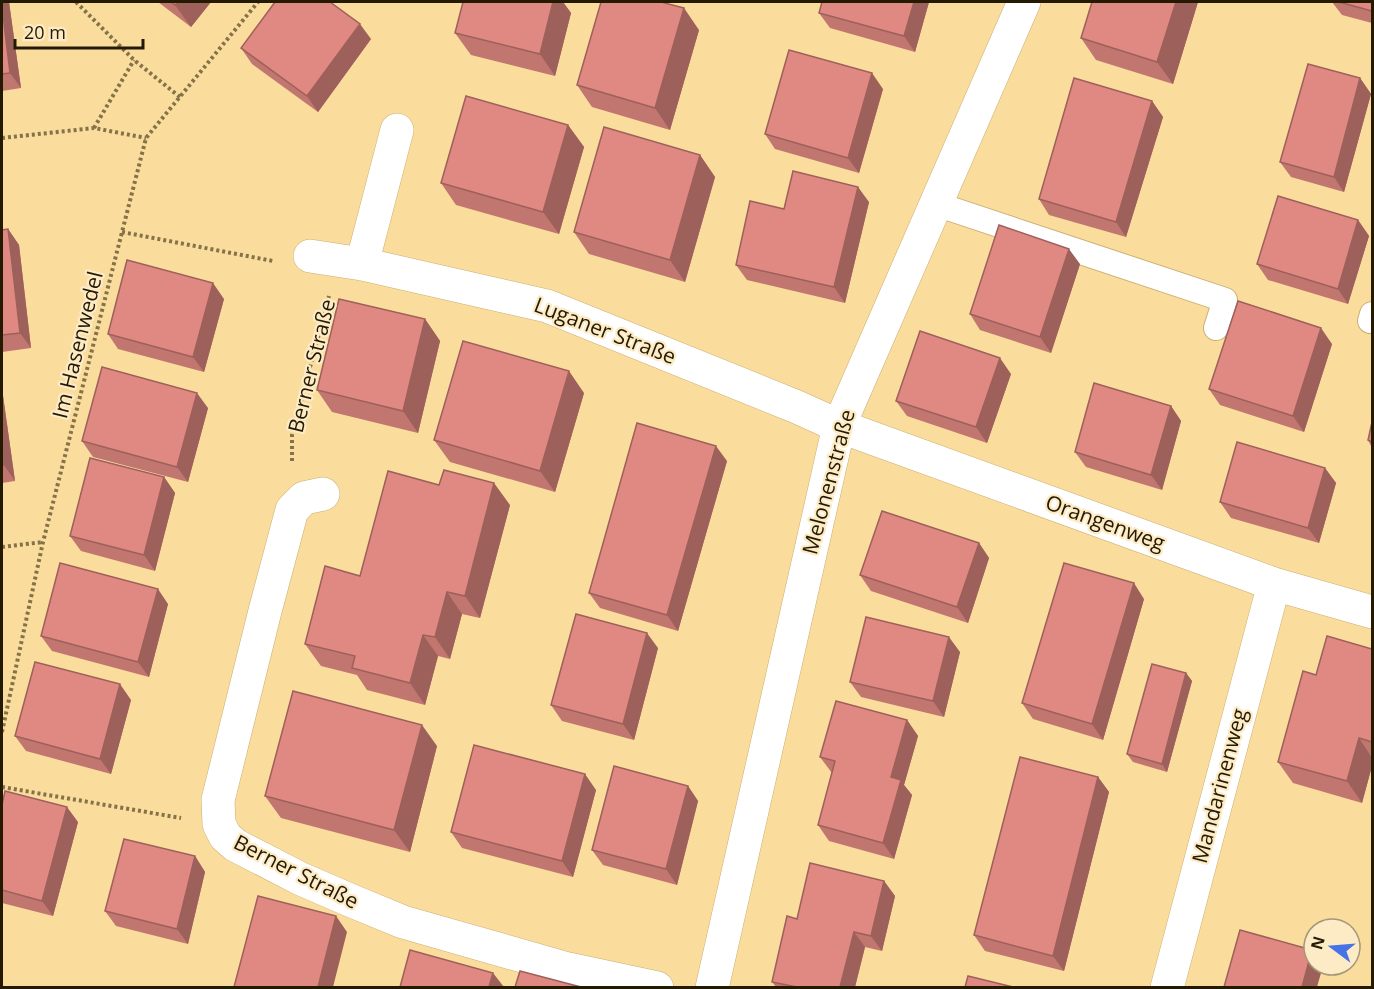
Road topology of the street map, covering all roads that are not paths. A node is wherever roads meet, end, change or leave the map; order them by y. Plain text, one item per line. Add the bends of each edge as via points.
1 (1024, 2) edge
2 (397, 130) dead end
3 (936, 204) junction
4 (1216, 328) dead end
5 (839, 426) junction
6 (322, 494) dead end
7 (1274, 584) junction
8 (1372, 612) edge
9 (657, 987) edge
10 (712, 987) edge
11 (1167, 987) edge

1 - 3 street, Melonenstraße
2 - 5 street, Luganer Straße via 337,260 547,306
3 - 4 lane via 1225,300
3 - 5 street, Melonenstraße
5 - 7 street, Orangenweg
5 - 10 street, Melonenstraße
6 - 9 street, Berner Straße via 304,498 292,510 218,800 219,824 225,836 253,855 403,922 568,969
7 - 8 street, Orangenweg
7 - 11 street, Mandarinenweg

